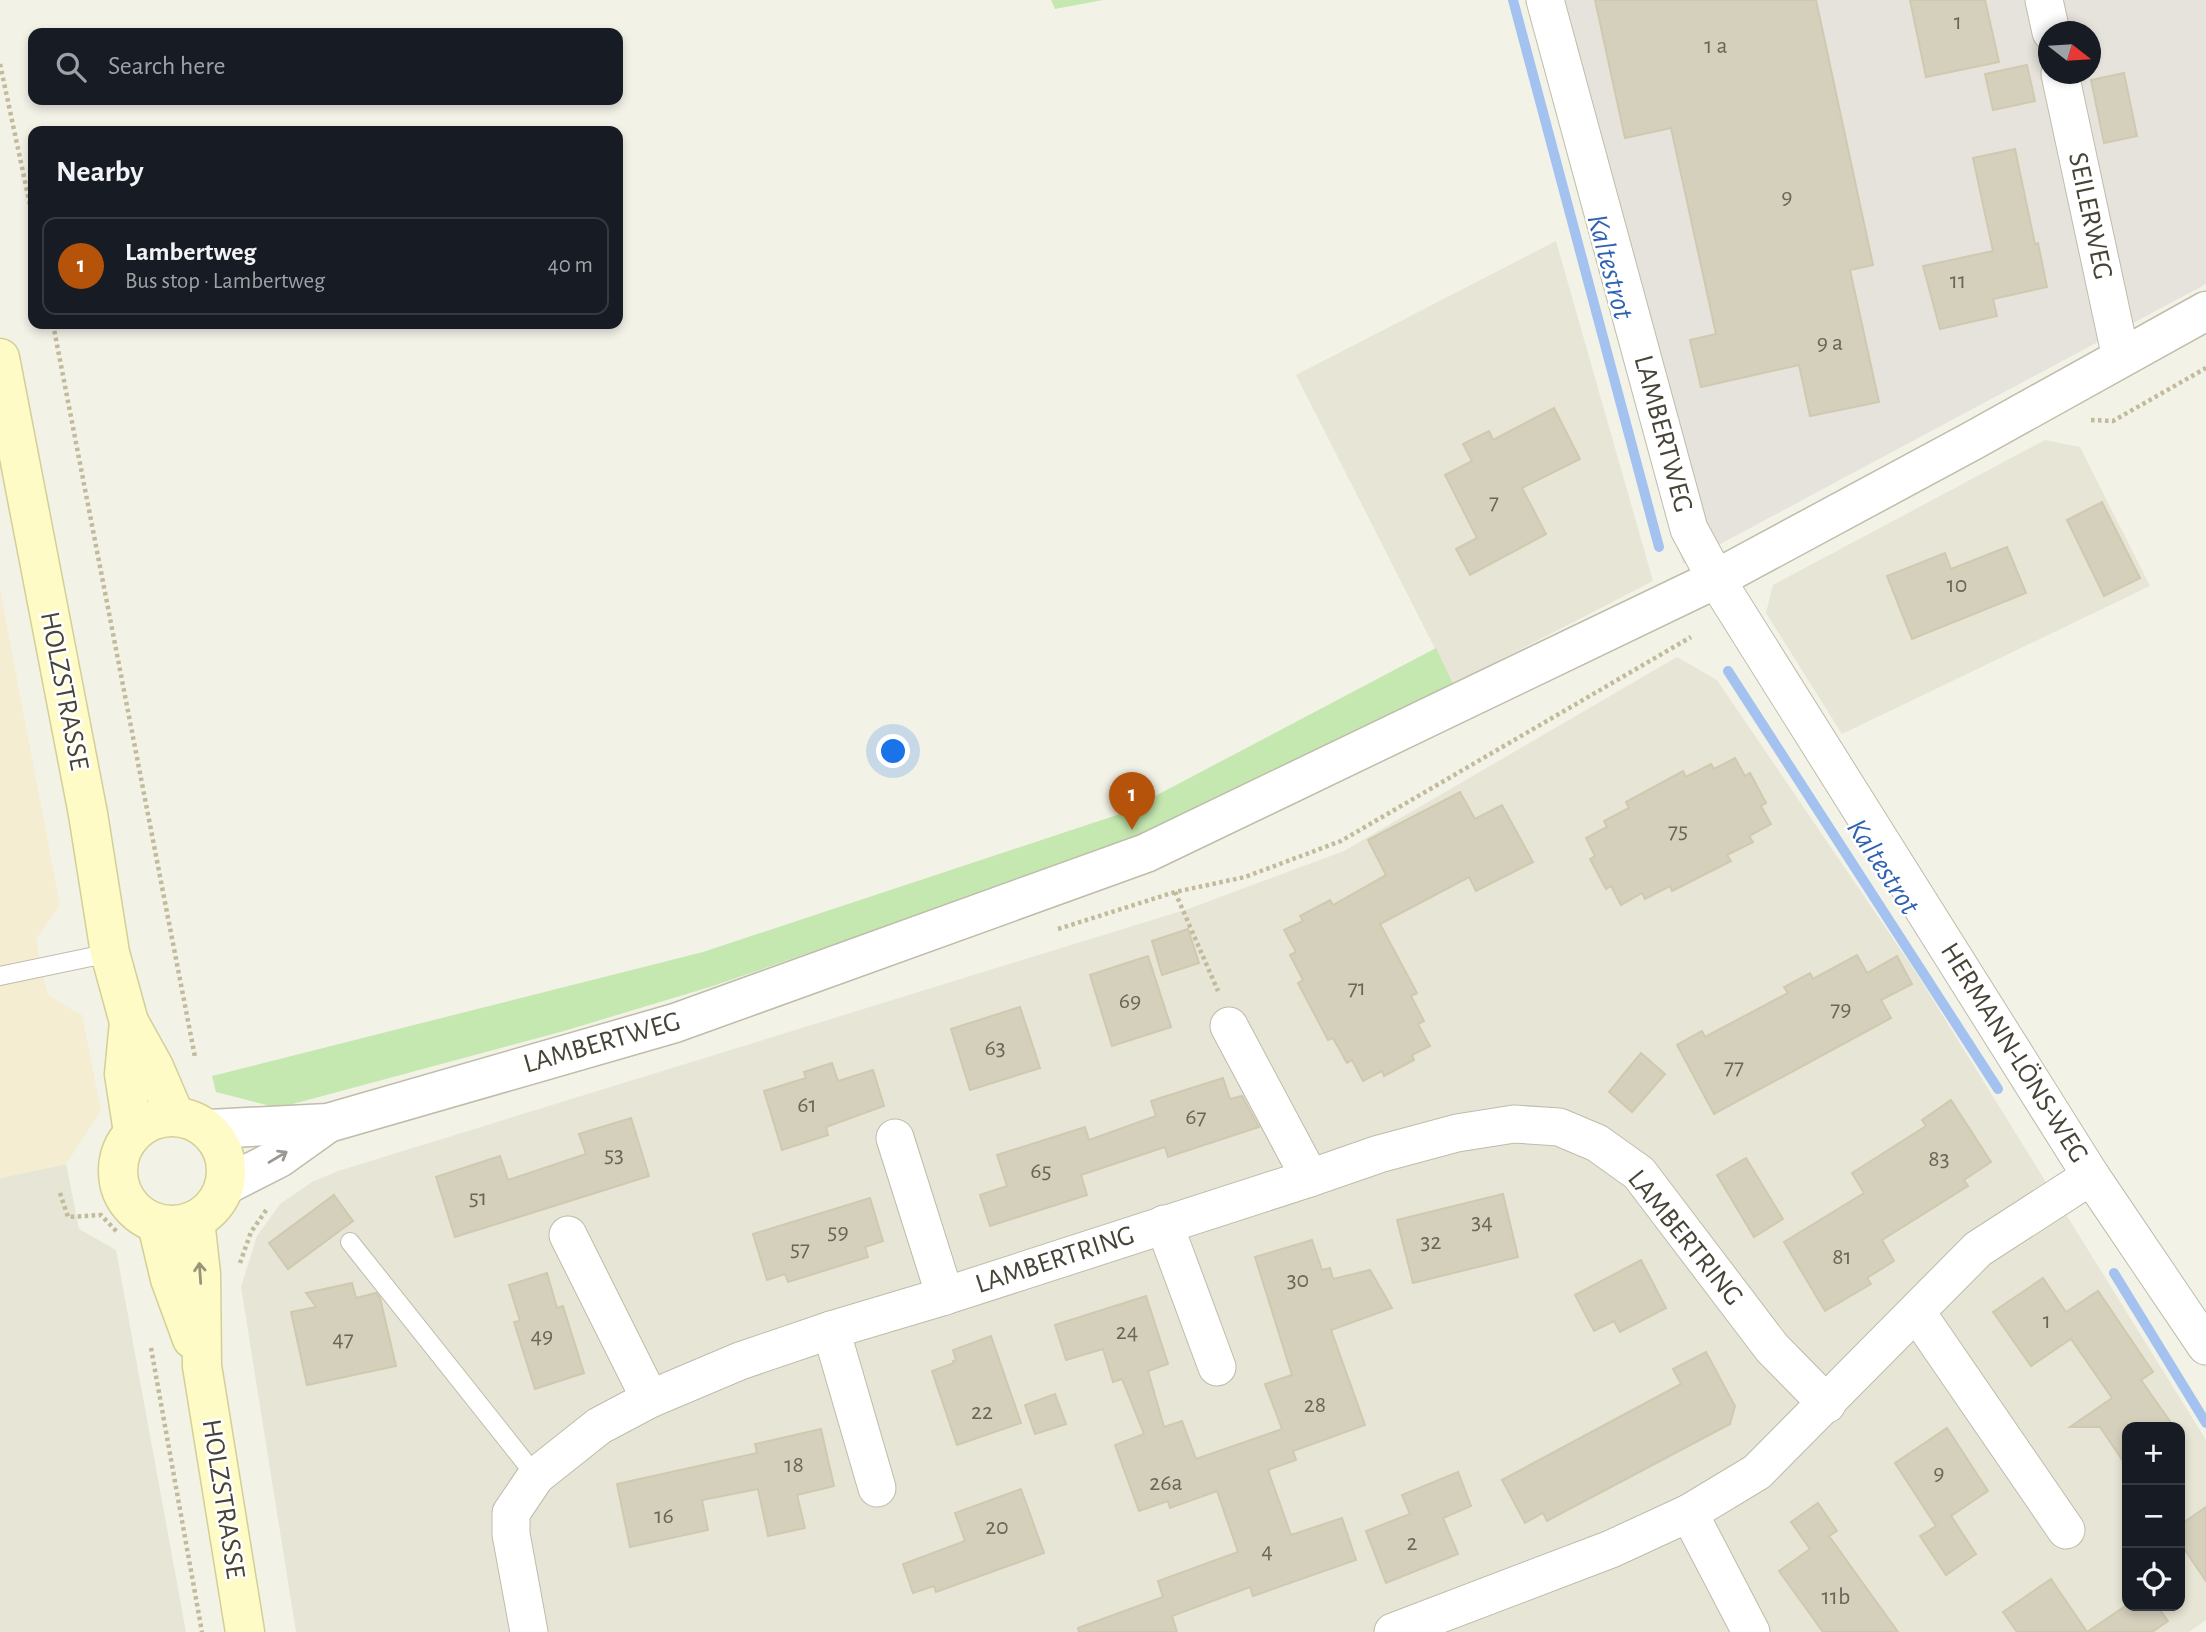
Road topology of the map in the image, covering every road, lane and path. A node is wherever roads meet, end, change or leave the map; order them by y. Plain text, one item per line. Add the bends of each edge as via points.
1 (1545, 0) edge
2 (2044, 0) edge
3 (2049, 21) edge
4 (0, 64) edge
5 (2062, 84) edge
6 (28, 196) edge
7 (2206, 311) edge
8 (55, 329) edge
9 (0, 358) edge
10 (2121, 358) junction
11 (1716, 579) junction
12 (1175, 892) dead end
13 (110, 954) junction
14 (0, 976) edge
15 (129, 1022) junction
16 (1229, 1026) joint
17 (194, 1056) dead end
18 (192, 1122) junction
19 (328, 1123) junction
20 (133, 1132) junction
21 (895, 1138) dead end
22 (2091, 1176) junction
23 (1310, 1178) junction
24 (225, 1186) junction
25 (195, 1220) junction
26 (157, 1224) junction
27 (1164, 1224) junction
28 (568, 1235) dead end
29 (350, 1242) dead end
30 (945, 1296) junction
31 (1917, 1313) junction
32 (831, 1330) junction
33 (150, 1338) dead end
34 (2206, 1346) edge
35 (202, 1366) junction
36 (1217, 1367) dead end
37 (650, 1399) junction
38 (1827, 1404) junction
39 (536, 1476) junction
40 (877, 1488) dead end
41 (1689, 1513) junction
42 (2066, 1530) dead end
43 (202, 1632) edge
44 (245, 1632) edge
45 (529, 1632) edge
46 (1393, 1632) edge
47 (1751, 1632) edge

1 - 11 street, LAMBERTWEG via 1689,529
2 - 3 street
4 - 6 path
5 - 10 street, SEILERWEG
7 - 10 street, LAMBERTWEG
8 - 17 path
9 - 13 main road, HOLZSTRASSE via 88,814
10 - 11 street, LAMBERTWEG
11 - 19 street, LAMBERTWEG via 1146,853 675,1023
11 - 22 street, HERMANN-LÖNS-WEG
12 - 16 path via 1227,1011
13 - 14 lane
13 - 15 main road, HOLZSTRASSE
15 - 18 main road, HOLZSTRASSE
15 - 20 main road, HOLZSTRASSE via 124,1074
16 - 23 street
18 - 19 street, LAMBERTWEG
18 - 20 main road via 155,1119
18 - 24 main road, HOLZSTRASSE via 217,1139 225,1159
24 -> 19 street, LAMBERTWEG via 279,1158
20 - 26 main road via 117,1160 117,1183 138,1214
21 - 30 street, LAMBERTRING
22 - 31 street via 1978,1249
22 - 34 street, HERMANN-LÖNS-WEG
23 - 27 street, LAMBERTRING
23 - 38 street, LAMBERTRING via 1457,1133 1514,1124 1559,1127 1597,1143 1639,1173 1772,1348
24 - 25 main road via 210,1210
25 - 26 main road via 180,1227
35 -> 25 main road, HOLZSTRASSE
26 - 35 main road, HOLZSTRASSE via 170,1279
27 - 30 street, LAMBERTRING
27 - 36 street, LAMBERTRING
28 - 37 street
29 - 39 lane
30 - 32 street, LAMBERTRING
31 - 38 street
31 - 42 street
32 - 37 street, LAMBERTRING
32 - 40 street
33 - 43 path
35 - 44 main road, HOLZSTRASSE
37 - 39 street, LAMBERTRING via 599,1426
38 - 41 street via 1757,1472
39 - 45 street, LAMBERTRING via 511,1513
41 - 46 street via 1611,1549
41 - 47 street

